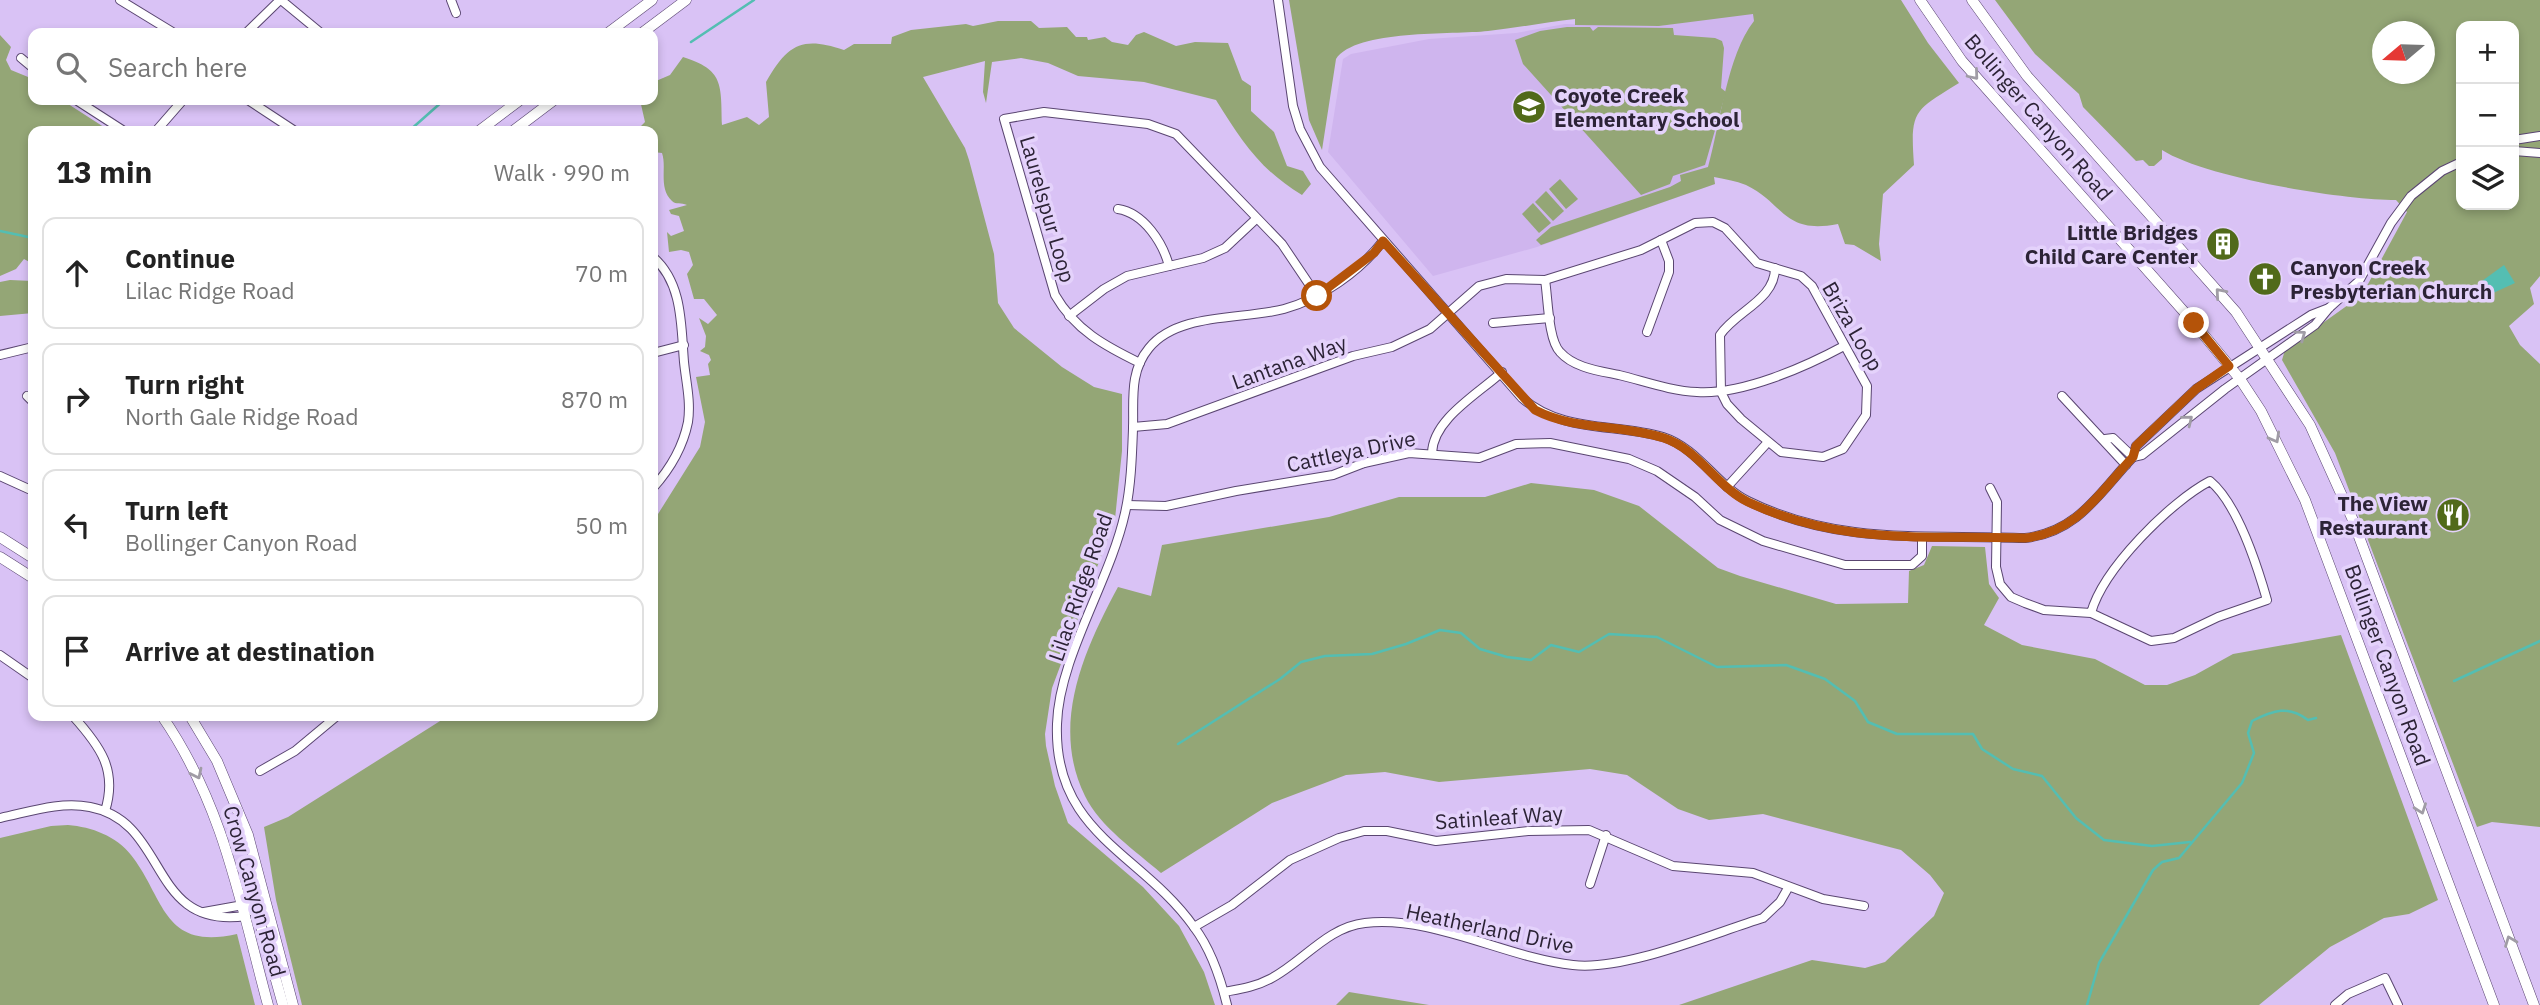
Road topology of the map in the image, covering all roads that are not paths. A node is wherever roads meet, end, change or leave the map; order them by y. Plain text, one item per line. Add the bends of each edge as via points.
1 (120, 0) edge
2 (281, 0) edge
3 (451, 0) edge
4 (652, 0) edge
5 (686, 0) edge
6 (1278, 0) edge
7 (1920, 0) edge
8 (1972, 0) edge
9 (456, 13) dead end
10 (166, 28) edge
11 (251, 28) edge
12 (315, 28) edge
13 (615, 28) edge
14 (649, 28) edge
15 (21, 58) dead end
16 (28, 64) edge
17 (84, 105) edge
18 (179, 105) edge
19 (256, 105) edge
20 (513, 105) edge
21 (547, 105) edge
22 (116, 126) edge
23 (160, 126) edge
24 (287, 126) edge
25 (486, 126) edge
26 (520, 126) edge
27 (2540, 136) edge
28 (2519, 139) edge
29 (2519, 151) edge
30 (2540, 153) edge
31 (2456, 164) edge
32 (1118, 209) dead end
33 (1256, 219) junction
34 (1661, 240) junction
35 (1383, 241) junction
36 (658, 262) edge
37 (1168, 267) junction
38 (1775, 268) junction
39 (1545, 280) junction
40 (1317, 296) junction
41 (2329, 308) junction
42 (1449, 313) junction
43 (1069, 316) junction
44 (1550, 318) junction
45 (1493, 323) dead end
46 (1647, 332) dead end
47 (684, 345) junction
48 (1843, 346) junction
49 (2262, 347) junction
50 (28, 348) edge
51 (658, 352) edge
52 (0, 355) edge
53 (2269, 358) junction
54 (1140, 363) junction
55 (2229, 366) junction
56 (1502, 372) junction
57 (2240, 379) junction
58 (1721, 392) junction
59 (2063, 396) dead end
60 (1133, 427) junction
61 (2105, 439) junction
62 (1768, 442) junction
63 (1358, 449) dead end
64 (1432, 453) junction
65 (2133, 457) junction
66 (1364, 463) junction
67 (2126, 465) junction
68 (0, 476) edge
69 (658, 482) edge
70 (1727, 487) junction
71 (1990, 488) dead end
72 (28, 489) edge
73 (1127, 505) junction
74 (0, 537) edge
75 (1997, 537) junction
76 (1922, 538) junction
77 (28, 555) edge
78 (0, 557) edge
79 (28, 575) edge
80 (2091, 613) junction
81 (1, 657) edge
82 (28, 675) edge
83 (77, 721) edge
84 (165, 721) edge
85 (193, 721) edge
86 (331, 721) edge
87 (260, 771) dead end
88 (105, 811) junction
89 (0, 818) edge
90 (1606, 835) junction
91 (1590, 884) dead end
92 (1788, 888) junction
93 (1864, 906) dead end
94 (244, 911) junction
95 (1194, 927) junction
96 (1224, 992) junction
97 (268, 1005) edge
98 (283, 1005) edge
99 (293, 1005) edge
100 (1227, 1005) edge
101 (2335, 1005) edge
102 (2398, 1005) edge
103 (2494, 1005) edge
104 (2534, 1005) edge

1 - 10 street
2 - 11 street
2 - 12 street
3 - 9 street
4 - 13 main road
5 - 14 main road
6 - 35 street via 1300,129 1320,167
7 -> 55 main road, Bollinger Canyon Road via 1998,105
49 -> 8 main road, Bollinger Canyon Road via 2202,272 2026,76
15 - 16 street
17 - 22 street
18 - 23 street
19 - 24 street
20 - 25 main road
21 - 26 main road
27 - 28 street
29 - 30 street
31 - 41 street via 2411,196 2359,281
32 - 37 street via 1135,215 1155,236
33 - 37 street via 1225,248
33 - 40 street, Laurelspur Loop via 1298,264
33 - 43 street, Laurelspur Loop via 1184,139 1165,129 1044,112 1004,119 1048,281
34 - 38 street, Briza Loop via 1695,223 1713,222 1725,228 1757,263
34 - 39 street, Briza Loop
34 - 46 street via 1669,272
35 - 40 street
35 - 42 street
36 - 47 street via 665,268 681,312
37 - 43 street via 1116,281
38 - 48 street, Briza Loop via 1801,276 1812,286
38 - 58 street via 1768,292 1720,335
39 - 42 street, Briza Loop via 1492,281 1479,286
39 - 44 street
40 - 54 street via 1287,308 1171,331 1150,346
41 - 49 street via 2311,314
53 -> 41 street via 2315,325
42 - 56 street
42 - 60 street, Lantana Way via 1392,347 1353,356 1167,424
43 - 54 street, Laurelspur Loop via 1091,337
44 - 45 street
44 - 58 street via 1560,352 1584,367 1695,392
47 - 51 street
47 - 69 street via 688,422 675,460
48 - 58 street via 1815,362
48 - 62 street, Briza Loop via 1867,386 1868,399 1866,415 1843,449 1823,457 1799,457 1781,453
49 - 53 main road, Bollinger Canyon Road
49 - 55 street
50 - 52 street
53 - 57 street
104 -> 53 main road, Bollinger Canyon Road via 2353,518 2310,425
54 - 60 street, Lilac Ridge Road via 1134,379
55 - 57 main road, Bollinger Canyon Road
55 - 65 street via 2186,398 2136,446
56 - 64 street, Cattleya Drive via 1440,428
56 - 70 street via 1522,398 1549,417 1665,438 1696,457
65 -> 57 street
57 -> 103 main road, Bollinger Canyon Road via 2286,456 2305,500
58 - 62 street, Briza Loop via 1727,404
59 - 61 street
60 - 73 street, Lilac Ridge Road
61 - 65 street via 2113,439
61 - 67 street via 2106,446
62 - 70 street
63 - 66 street
64 - 66 street, Cattleya Drive
64 - 76 street via 1479,458 1529,441 1629,459 1674,481 1743,533 1845,565 1912,565 1922,556
65 - 67 street
66 - 73 street, Cattleya Drive via 1333,475 1167,506
67 - 75 street via 2067,527 2046,536
68 - 72 street
70 - 76 street via 1769,511 1842,533
71 - 75 street via 1997,502
73 - 95 street, Lilac Ridge Road via 1059,702 1057,750 1081,814
74 - 77 main road
75 - 76 street
75 - 80 street via 1996,567 2000,584 2011,597 2043,610
78 - 79 main road
80 - 80 street via 2151,641 2174,638 2267,600 2221,490 2210,481 2170,511 2110,571
81 - 82 street
83 - 88 street via 105,758 111,790
84 -> 94 main road, Crow Canyon Road via 215,815
85 - 99 main road, Crow Canyon Road via 217,761 248,835
86 - 87 street via 295,751
88 - 89 street via 58,805
88 - 94 street via 129,826 177,897 192,908
90 - 91 street
90 - 92 street, Satinleaf Way via 1673,866 1753,873
90 - 95 street, Satinleaf Way via 1572,828 1436,841 1364,831 1290,860 1232,905
92 - 93 street, Satinleaf Way
92 - 96 street, Heatherland Drive via 1763,918 1597,966 1572,965 1418,928 1361,923 1337,931 1270,979
94 - 97 main road, Crow Canyon Road
94 - 98 main road via 250,907 257,916
95 - 96 street, Lilac Ridge Road
96 - 100 street, Lilac Ridge Road
101 - 102 street via 2348,993 2385,978

